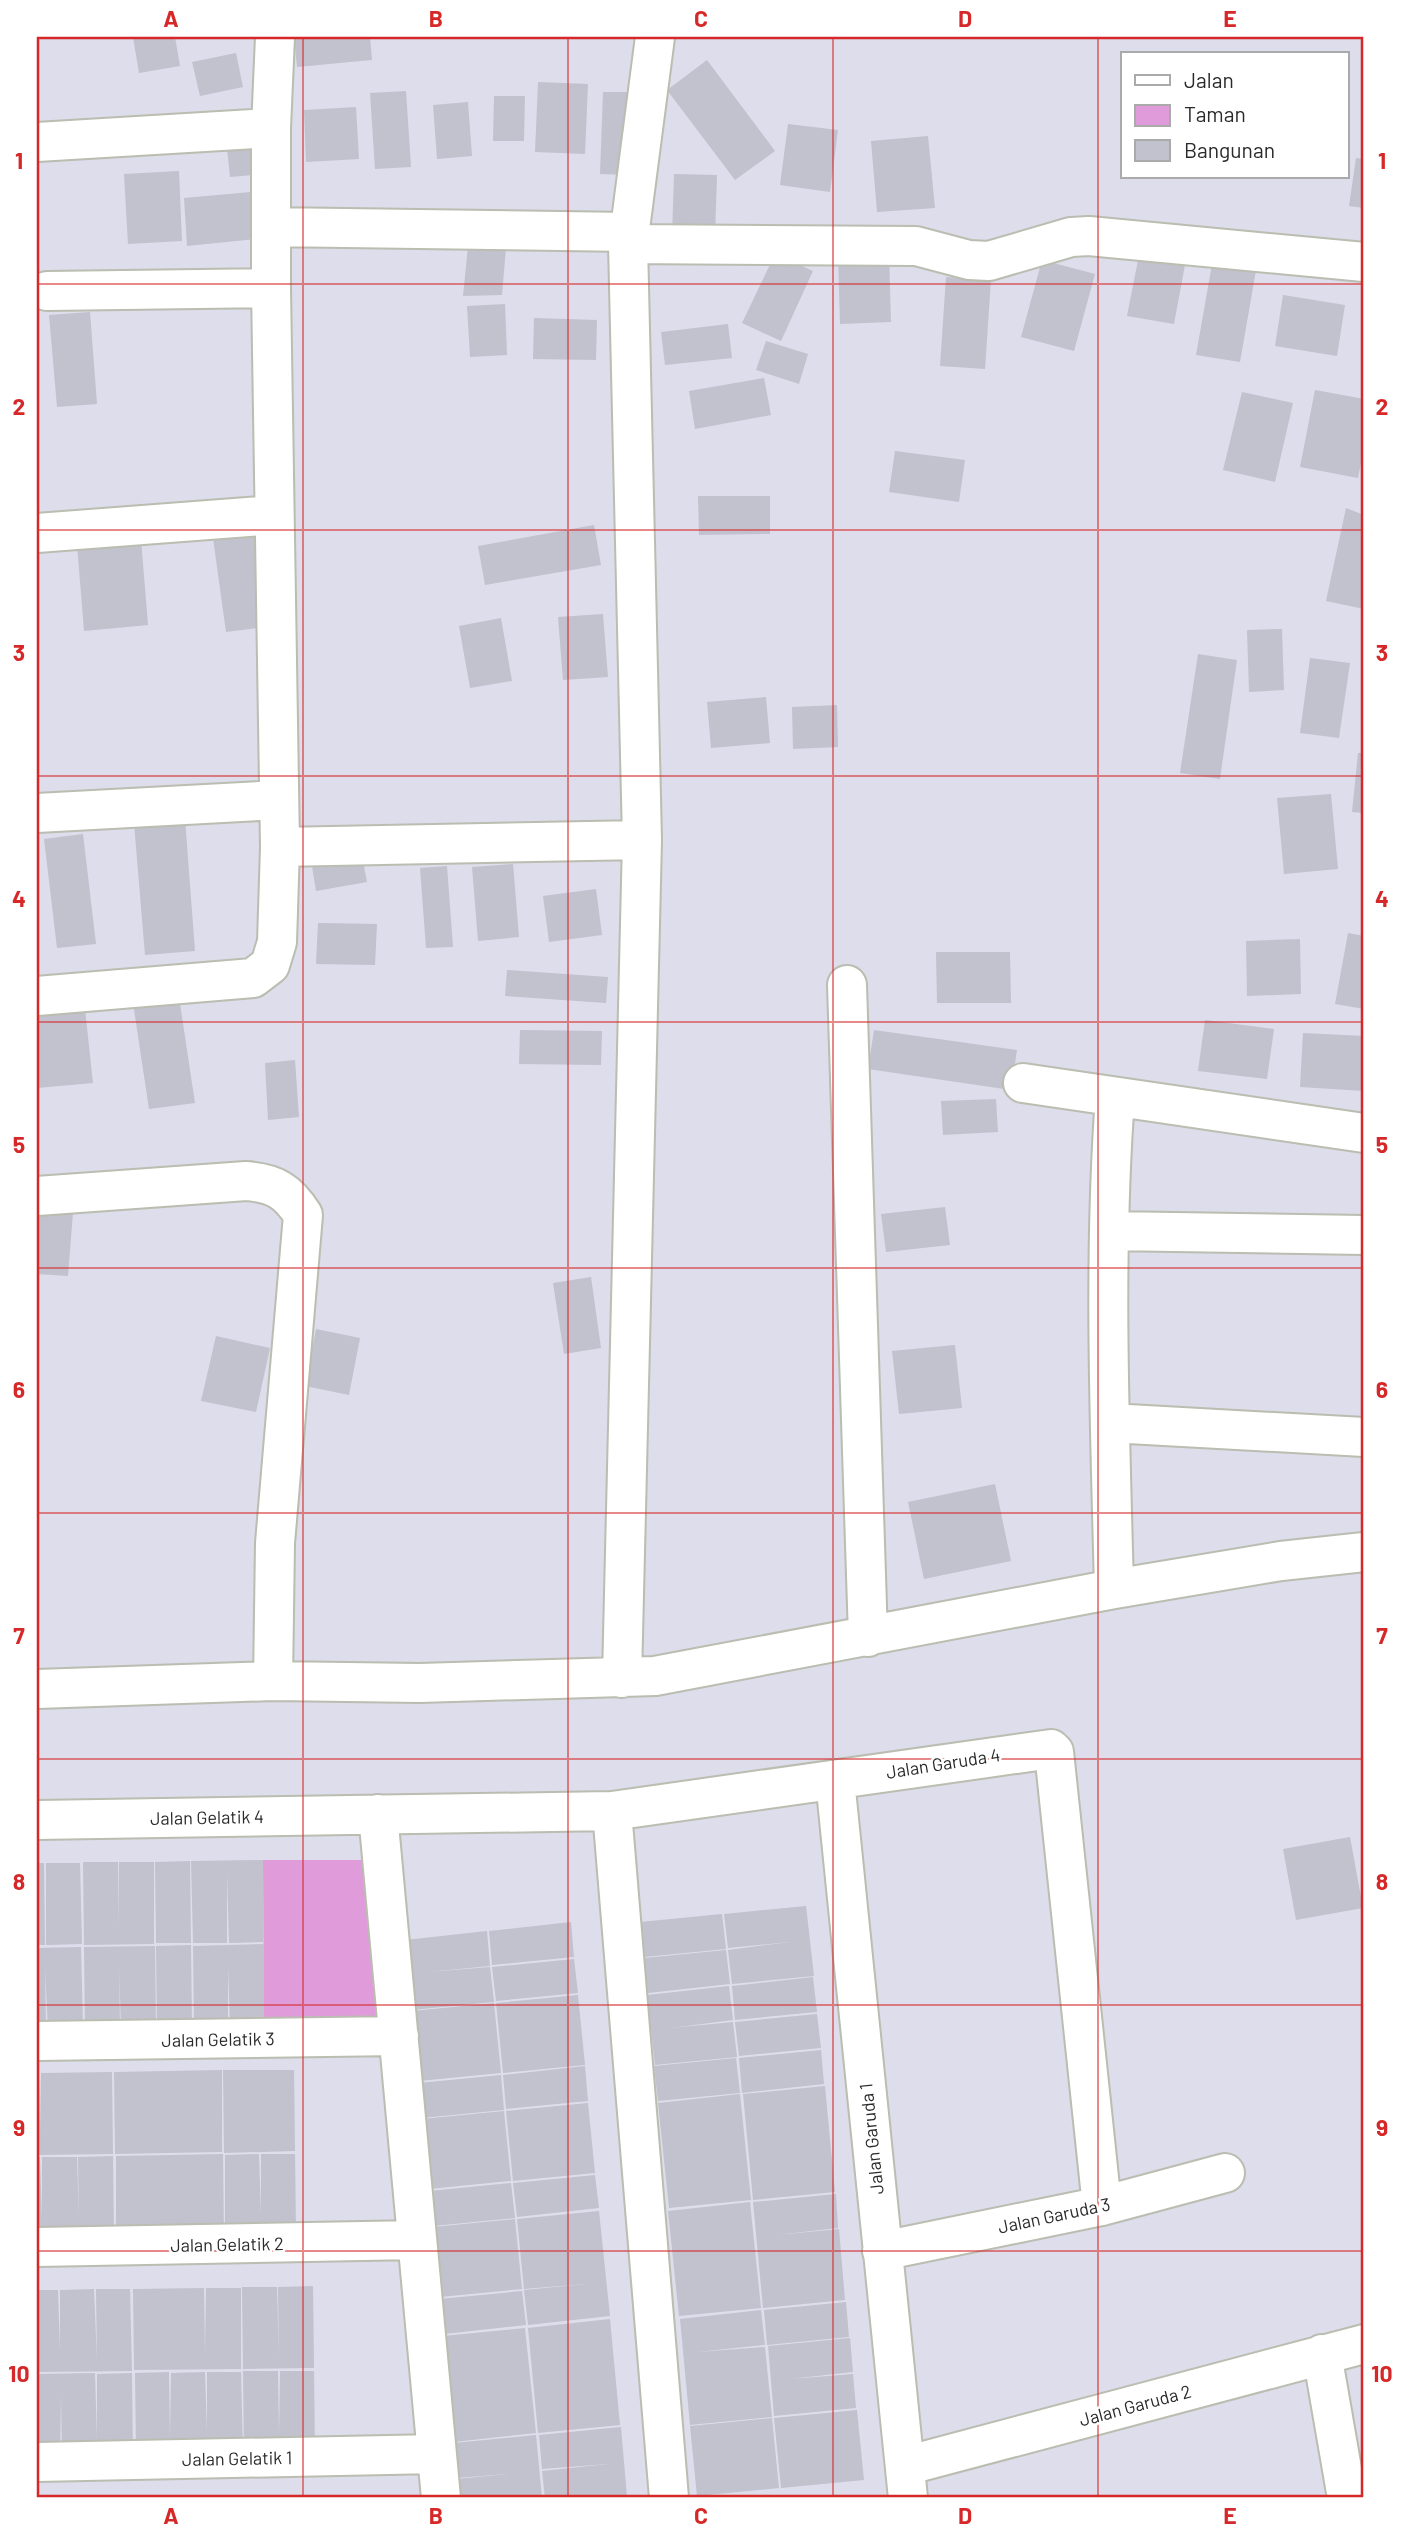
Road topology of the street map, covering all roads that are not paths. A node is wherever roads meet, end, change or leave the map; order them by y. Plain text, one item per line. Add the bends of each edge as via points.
1 (275, 37) edge
2 (655, 37) edge
3 (271, 128) junction
4 (37, 142) edge
5 (271, 227) junction
6 (629, 238) junction
7 (1364, 262) edge
8 (271, 288) junction
9 (47, 291) dead end
10 (274, 515) junction
11 (37, 533) edge
12 (279, 800) junction
13 (37, 813) edge
14 (642, 840) junction
15 (280, 848) junction
16 (847, 985) dead end
17 (37, 996) edge
18 (1023, 1083) dead end
19 (1115, 1097) junction
20 (1364, 1133) edge
21 (37, 1196) edge
22 (1109, 1231) junction
23 (1364, 1236) edge
24 (1110, 1423) junction
25 (1364, 1437) edge
26 (1364, 1552) edge
27 (1114, 1589) junction
28 (868, 1637) junction
29 (622, 1678) junction
30 (272, 1681) junction
31 (37, 1689) edge
32 (835, 1780) junction
33 (612, 1811) junction
34 (378, 1814) junction
35 (37, 1820) edge
36 (398, 2036) junction
37 (37, 2041) edge
38 (1225, 2173) dead end
39 (1101, 2206) junction
40 (417, 2240) junction
41 (37, 2248) edge
42 (882, 2250) junction
43 (1364, 2344) edge
44 (1322, 2354) junction
45 (437, 2454) junction
46 (37, 2462) edge
47 (907, 2482) edge
48 (441, 2498) edge
49 (669, 2498) edge
50 (1347, 2498) edge

1 - 3 street
2 - 6 street
3 - 4 street
3 - 5 street
5 - 6 street
5 - 8 street
6 - 7 street via 916,246 989,261 1089,236
6 - 14 street
8 - 9 street
8 - 10 street
10 - 11 street
10 - 12 street
12 - 13 street
12 - 15 street
14 - 15 street
14 - 29 street
15 - 17 street via 277,942 270,965 253,978
16 - 28 street
18 - 19 street
19 - 20 street
19 - 22 street
21 - 30 street via 246,1181 284,1190 303,1214 275,1543
22 - 23 street
22 - 24 street
24 - 25 street
24 - 27 street
26 - 27 street
27 - 28 street
28 - 29 street
29 - 30 street
30 - 31 street
32 - 33 street, Jalan Garuda 4
32 - 39 street, Jalan Garuda 4 via 1045,1747 1054,1752
32 - 42 street, Jalan Garuda 1
33 - 34 street, Jalan Garuda 4
33 - 49 street
34 - 35 street, Jalan Gelatik 4
34 - 36 street
36 - 37 street, Jalan Gelatik 3
36 - 40 street
38 - 39 street, Jalan Garuda 3
39 - 42 street, Jalan Garuda 3
40 - 41 street, Jalan Gelatik 2
40 - 45 street
42 - 47 street, Jalan Garuda 1
43 - 44 street, Jalan Garuda 2
44 - 47 street, Jalan Garuda 2
44 - 50 street
45 - 46 street, Jalan Gelatik 1
45 - 48 street

